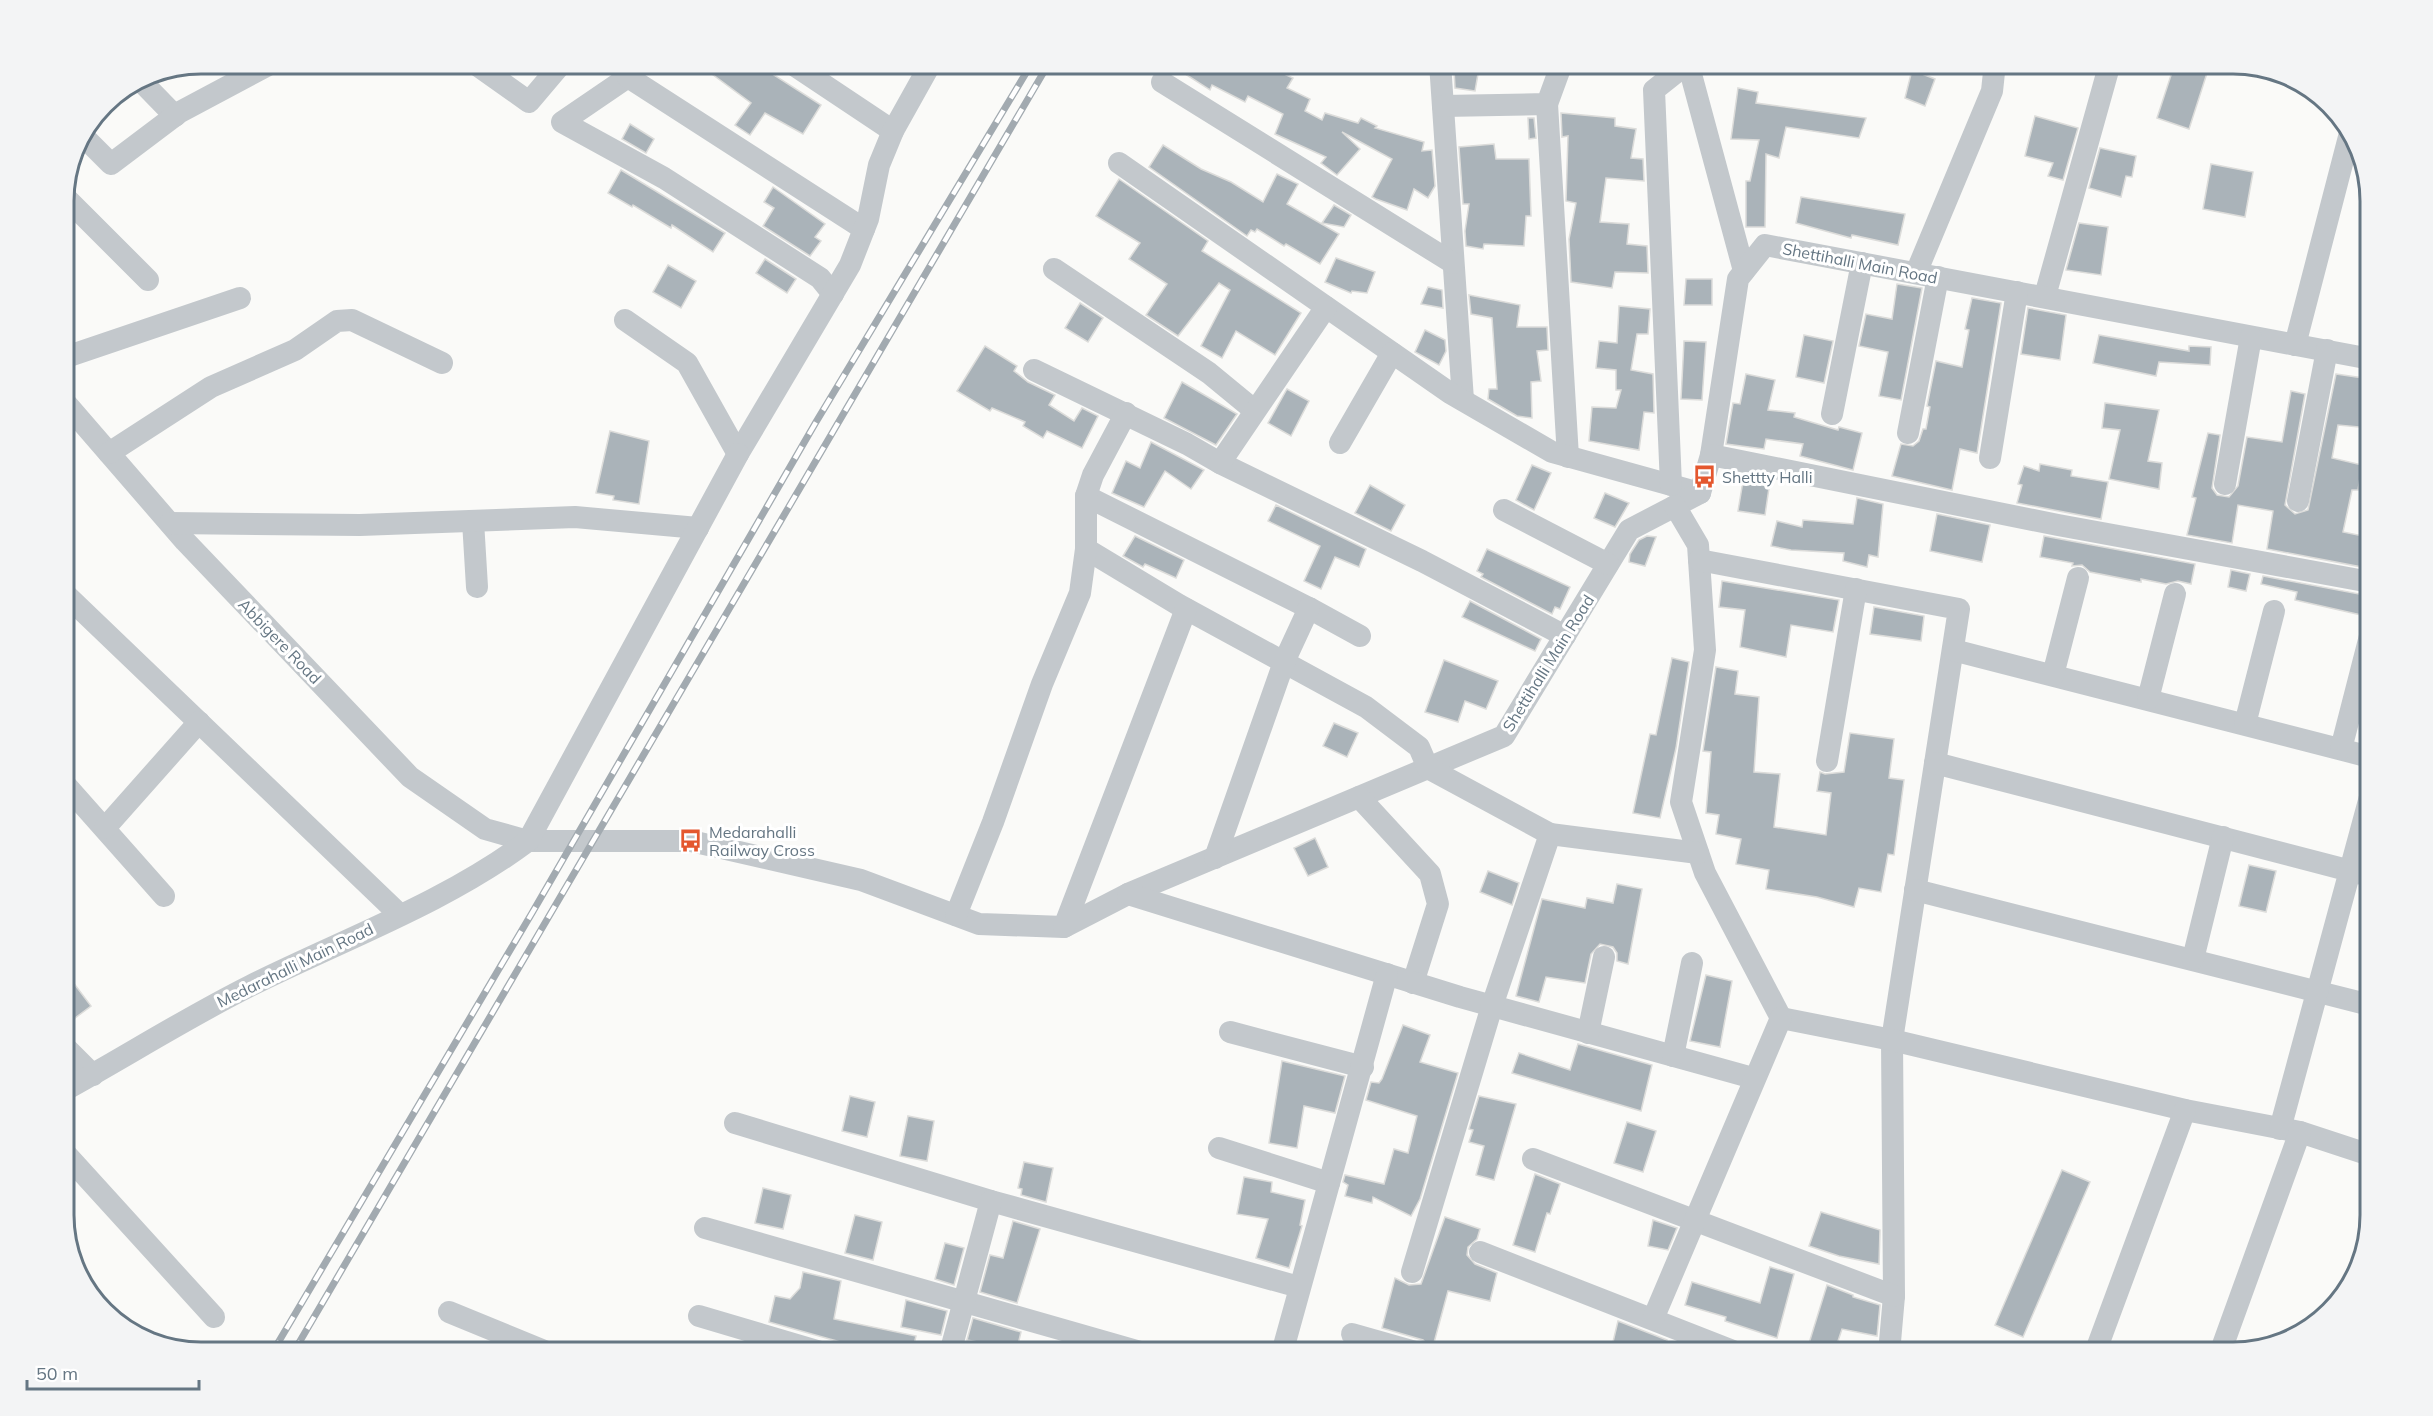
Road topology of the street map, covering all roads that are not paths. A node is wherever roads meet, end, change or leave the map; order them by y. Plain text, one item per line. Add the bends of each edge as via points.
1 (250, 74) edge
2 (490, 74) edge
3 (553, 74) edge
4 (628, 74) edge
5 (640, 74) edge
6 (808, 74) edge
7 (925, 74) edge
8 (1441, 74) edge
9 (1558, 74) edge
10 (1674, 74) edge
11 (1691, 74) edge
12 (1994, 74) edge
13 (2107, 74) edge
14 (1162, 82) dead end
15 (146, 86) edge
16 (1547, 104) junction
17 (1443, 106) junction
18 (175, 116) junction
19 (893, 131) junction
20 (88, 141) edge
21 (2347, 146) edge
22 (1119, 163) dead end
23 (74, 206) edge
24 (864, 229) junction
25 (1453, 263) junction
26 (1862, 263) junction
27 (1053, 269) dead end
28 (1744, 271) junction
29 (1927, 275) junction
30 (148, 280) dead end
31 (2017, 292) junction
32 (833, 294) junction
33 (2045, 296) junction
34 (240, 298) dead end
35 (1326, 307) junction
36 (625, 321) dead end
37 (2252, 337) junction
38 (2295, 345) junction
39 (2327, 350) junction
40 (1392, 353) junction
41 (74, 354) edge
42 (2359, 357) edge
43 (442, 363) dead end
44 (1034, 370) dead end
45 (1462, 400) junction
46 (1254, 410) junction
47 (74, 413) edge
48 (1126, 413) junction
49 (1832, 414) dead end
50 (1908, 433) dead end
51 (1340, 443) dead end
52 (109, 453) junction
53 (738, 454) junction
54 (1711, 455) junction
55 (1568, 457) junction
56 (1990, 458) dead end
57 (1220, 463) junction
58 (2225, 484) dead end
59 (1086, 496) junction
60 (1673, 496) junction
61 (2298, 501) dead end
62 (1504, 510) dead end
63 (473, 521) junction
64 (170, 523) junction
65 (698, 528) junction
66 (1086, 549) junction
67 (1700, 560) junction
68 (1608, 564) junction
69 (2078, 578) dead end
70 (2359, 580) edge
71 (477, 587) dead end
72 (1856, 589) junction
73 (2175, 594) dead end
74 (74, 603) edge
75 (1309, 608) junction
76 (1186, 609) junction
77 (2274, 611) dead end
78 (1360, 636) dead end
79 (1565, 636) junction
80 (1953, 650) junction
81 (1284, 662) junction
82 (2053, 675) junction
83 (2359, 677) edge
84 (2148, 699) junction
85 (199, 722) junction
86 (2244, 724) junction
87 (2341, 749) junction
88 (2360, 754) edge
89 (1827, 762) dead end
90 (1935, 763) junction
91 (1428, 768) junction
92 (74, 794) edge
93 (1359, 797) junction
94 (105, 828) junction
95 (1550, 834) junction
96 (2223, 837) junction
97 (528, 841) junction
98 (1698, 853) junction
99 (1215, 858) junction
100 (2360, 873) edge
101 (2360, 874) edge
102 (1915, 890) junction
103 (1128, 894) junction
104 (164, 896) dead end
105 (399, 914) junction
106 (956, 915) junction
107 (1064, 927) junction
108 (1604, 957) dead end
109 (2193, 959) junction
110 (1692, 963) dead end
111 (1387, 974) junction
112 (1413, 982) junction
113 (2319, 990) junction
114 (2360, 1002) edge
115 (1492, 1006) junction
116 (1781, 1018) junction
117 (1230, 1032) dead end
118 (1588, 1032) junction
119 (1892, 1040) junction
120 (74, 1056) edge
121 (1673, 1056) junction
122 (1363, 1066) junction
123 (93, 1075) junction
124 (1753, 1078) junction
125 (74, 1085) edge
126 (2185, 1110) junction
127 (735, 1123) dead end
128 (2290, 1130) junction
129 (1219, 1148) dead end
130 (2360, 1152) edge
131 (1533, 1159) dead end
132 (74, 1163) edge
133 (1329, 1183) junction
134 (991, 1201) junction
135 (1694, 1221) junction
136 (705, 1228) dead end
137 (1480, 1252) dead end
138 (1412, 1272) dead end
139 (1299, 1287) junction
140 (1894, 1296) junction
141 (963, 1302) junction
142 (449, 1312) dead end
143 (699, 1316) dead end
144 (214, 1317) dead end
145 (1653, 1320) junction
146 (1352, 1334) dead end
147 (522, 1342) edge
148 (787, 1342) edge
149 (953, 1342) edge
150 (1105, 1342) edge
151 (1285, 1342) edge
152 (1380, 1342) edge
153 (1710, 1342) edge
154 (1890, 1342) edge
155 (2099, 1342) edge
156 (2223, 1342) edge

1 - 18 street
2 - 3 street via 529,102
4 - 32 street via 562,122 664,178 820,278
5 - 24 street
6 - 19 street
7 - 19 street
8 - 17 street
9 - 16 street
10 - 60 street via 1654,90
11 - 28 street
12 - 29 street via 1992,91
13 - 33 street
14 - 25 street
15 - 18 street
16 - 17 street
16 - 55 street
17 - 25 street
18 - 20 street via 111,164
19 - 24 street via 879,165
21 - 38 street
22 - 35 street
23 - 30 street
24 - 32 street
25 - 45 street
26 - 28 street, Shettihalli Main Road via 1765,245
26 - 29 street, Shettihalli Main Road
26 - 49 street
27 - 46 street via 1209,373
28 - 54 street, Shettihalli Main Road via 1738,279
29 - 31 street, Shettihalli Main Road
29 - 50 street
31 - 33 street, Shettihalli Main Road
31 - 56 street
32 - 53 street
33 - 37 street, Shettihalli Main Road
34 - 41 street
35 - 40 street
35 - 46 street
36 - 53 street via 687,363
37 - 38 street, Shettihalli Main Road
37 - 58 street
38 - 39 street, Shettihalli Main Road
39 - 42 street, Shettihalli Main Road
39 - 61 street
40 - 45 street
40 - 51 street
43 - 52 street via 351,320 337,321 295,350 211,387
44 - 48 street
45 - 55 street via 1552,452
46 - 57 street
47 - 52 street, Abbigere Road
48 - 57 street
48 - 59 street
52 - 64 street, Abbigere Road
53 - 65 street
54 - 60 street, Shettihalli Main Road via 1700,493
54 - 70 street via 2058,525
55 - 60 street
57 - 79 street
59 - 66 street
59 - 75 street
60 - 67 street via 1698,545
60 - 68 street, Shettihalli Main Road via 1629,530
62 - 68 street
63 - 64 street via 360,525
63 - 65 street via 575,517
63 - 71 street
64 - 97 street, Abbigere Road via 410,777 485,829
65 - 97 street
66 - 76 street
66 - 106 street via 1080,593
67 - 72 street
67 - 98 street via 1705,650 1681,802
68 - 79 street, Shettihalli Main Road
69 - 82 street
72 - 80 street via 1959,609
72 - 89 street
73 - 84 street
74 - 85 street
75 - 78 street
75 - 81 street
76 - 81 street
76 - 107 street
77 - 86 street
79 - 91 street, Shettihalli Main Road via 1503,736
80 - 82 street
80 - 90 street
81 - 91 street via 1366,707 1419,747
81 - 99 street
82 - 84 street
83 - 87 street
84 - 86 street
85 - 94 street
85 - 105 street
86 - 87 street
87 - 88 street
90 - 96 street
90 - 102 street
91 - 93 street, Shettihalli Main Road
91 - 95 street
92 - 94 street
93 - 99 street, Shettihalli Main Road
93 - 112 street via 1430,874 1438,904
94 - 104 street
95 - 98 street
95 - 115 street
96 - 100 street
96 - 109 street
97 - 105 street, Medarahalli Main Road via 498,863
97 - 106 street, Shettihalli Main Road via 691,841 861,880
98 - 116 street
99 - 103 street, Shettihalli Main Road
101 - 113 street
102 - 109 street
102 - 119 street
103 - 107 street, Shettihalli Main Road
103 - 111 street
105 - 123 street, Medarahalli Main Road via 248,987
106 - 107 street, Shettihalli Main Road via 979,924
108 - 118 street
109 - 113 street
110 - 121 street
111 - 112 street
111 - 122 street
112 - 115 street
113 - 114 street
113 - 128 street
115 - 118 street
115 - 138 street
116 - 119 street
116 - 124 street
117 - 122 street
118 - 121 street
119 - 126 street
119 - 140 street
120 - 123 street
121 - 124 street
122 - 133 street
123 - 125 street, Medarahalli Main Road
124 - 135 street
126 - 128 street
126 - 155 street
127 - 134 street
128 - 130 street
128 - 156 street
129 - 133 street
131 - 135 street
132 - 144 street
133 - 139 street
134 - 139 street
134 - 141 street
135 - 140 street
135 - 145 street
136 - 141 street
137 - 145 street
139 - 151 street
140 - 154 street
141 - 149 street
141 - 150 street
142 - 147 street
143 - 148 street
145 - 153 street
146 - 152 street

